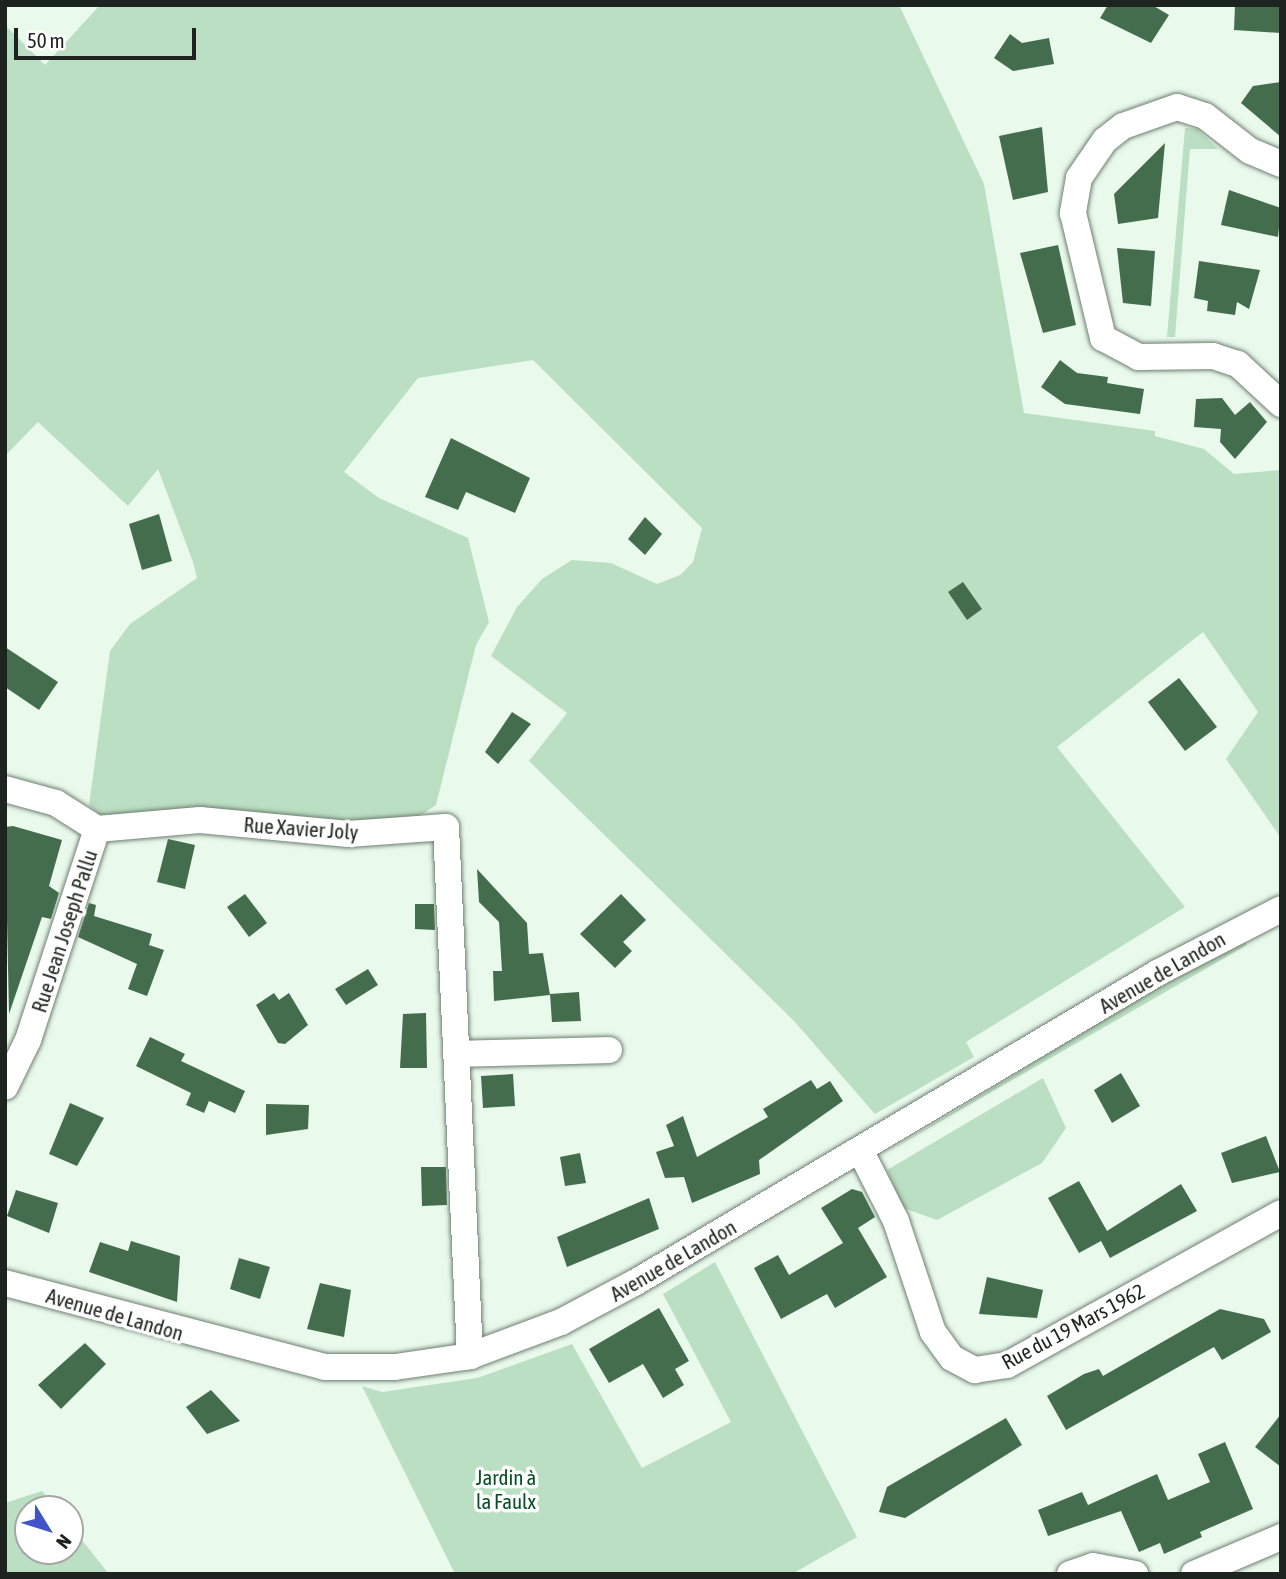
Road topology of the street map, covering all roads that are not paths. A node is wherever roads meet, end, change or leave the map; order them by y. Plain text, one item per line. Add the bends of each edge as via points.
1 (1281, 164) edge
2 (1281, 404) edge
3 (5, 789) edge
4 (97, 829) junction
5 (1281, 909) edge
6 (608, 1050) dead end
7 (456, 1054) junction
8 (5, 1087) edge
9 (861, 1152) junction
10 (1281, 1213) edge
11 (5, 1283) edge
12 (470, 1356) junction
13 (1281, 1537) edge
14 (1069, 1574) edge
15 (1135, 1574) edge
16 (1194, 1574) edge

1 - 2 street via 1250,151 1205,116 1177,107 1123,126 1105,140 1079,178 1073,214 1103,338 1138,357 1213,356 1238,364
3 - 4 street, Rue Jean Joseph Pallu via 56,803
4 - 7 street, Rue Xavier Joly via 200,820 348,834 446,827
4 - 8 street, Rue Jean Joseph Pallu via 28,1040
5 - 9 street, Avenue de Landon via 1159,972
6 - 7 street
7 - 12 street, Rue Xavier Joly
9 - 10 street, Rue du 19 Mars 1962 via 900,1231 933,1332 952,1358 975,1370 1007,1365
9 - 12 street, Avenue de Landon via 597,1304
11 - 12 street, Avenue de Landon via 325,1367 395,1367
13 - 16 street
14 - 15 street via 1093,1566

